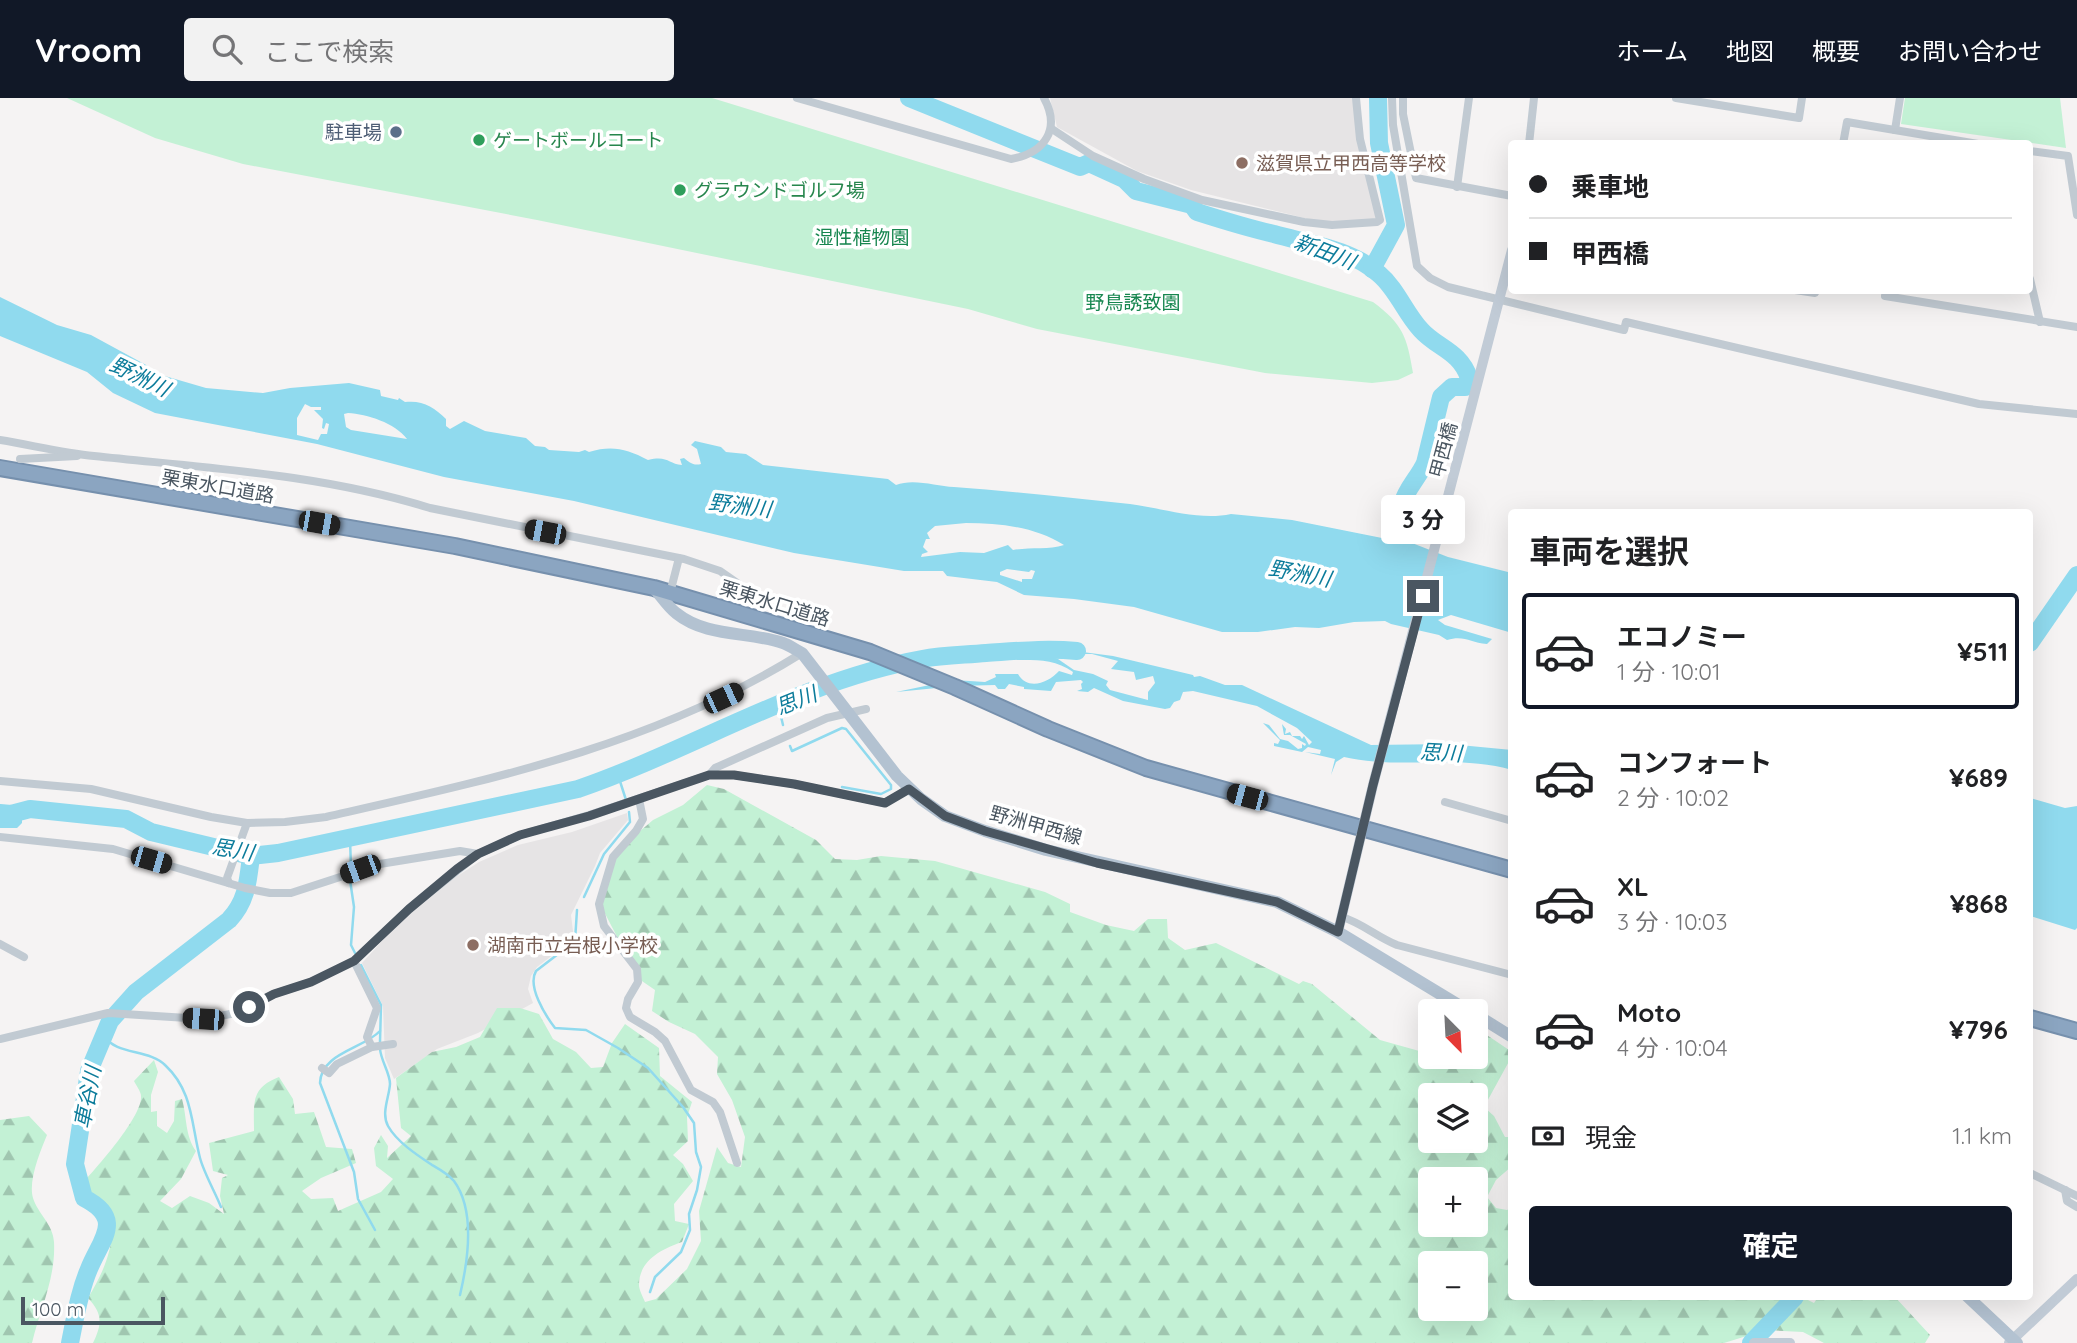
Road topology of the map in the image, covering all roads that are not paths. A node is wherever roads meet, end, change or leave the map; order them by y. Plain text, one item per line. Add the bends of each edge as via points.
1 (797, 98) edge
2 (1044, 98) edge
3 (1356, 98) edge
4 (1392, 98) edge
5 (1403, 98) edge
6 (1469, 98) edge
7 (1534, 98) edge
8 (1676, 98) edge
9 (1802, 98) edge
10 (1900, 98) edge
11 (1052, 129) junction
12 (1895, 130) junction
13 (1529, 140) edge
14 (1844, 140) edge
15 (1955, 140) edge
16 (2033, 151) edge
17 (1457, 187) junction
18 (1508, 195) edge
19 (2077, 215) edge
20 (1508, 267) edge
21 (2033, 292) edge
22 (1885, 294) edge
23 (1500, 301) junction
24 (2040, 322) junction
25 (2077, 327) edge
26 (2077, 414) edge
27 (0, 440) edge
28 (90, 456) junction
29 (20, 459) dead end
30 (0, 468) edge
31 (679, 558) junction
32 (654, 588) junction
33 (670, 593) junction
34 (752, 594) dead end
35 (804, 655) junction
36 (866, 709) dead end
37 (848, 711) junction
38 (709, 775) junction
39 (0, 781) edge
40 (909, 789) junction
41 (639, 799) junction
42 (1445, 802) dead end
43 (1508, 820) edge
44 (246, 824) junction
45 (1363, 828) junction
46 (0, 837) edge
47 (478, 854) junction
48 (1508, 869) edge
49 (228, 881) junction
50 (1342, 917) junction
51 (1338, 932) junction
52 (1384, 940) junction
53 (0, 944) edge
54 (1372, 954) junction
55 (24, 957) dead end
56 (354, 961) junction
57 (1508, 974) edge
58 (1448, 999) edge
59 (2033, 1019) edge
60 (1488, 1022) edge
61 (2077, 1031) edge
62 (1508, 1035) edge
63 (0, 1039) edge
64 (374, 1043) junction
65 (393, 1044) dead end
66 (325, 1070) dead end
67 (737, 1163) dead end
68 (2033, 1174) edge
69 (2065, 1190) junction
70 (2077, 1196) edge
71 (2077, 1207) edge
72 (2077, 1279) edge
73 (1971, 1300) edge
74 (1770, 1341) edge
75 (2013, 1342) edge
76 (1754, 1343) edge
77 (1790, 1343) edge

1 - 11 street via 1011,159 1041,146
2 - 11 street via 1051,110
3 - 11 street via 1377,222 1304,222 1202,200 1106,162
4 - 23 street via 1418,265 1448,287
5 - 17 street via 1416,178
6 - 17 street
7 - 13 street
8 - 9 street via 1799,118
10 - 12 street
12 - 14 street via 1847,122
12 - 15 street
16 - 19 street via 2068,156
17 - 18 street
20 - 23 street, 甲西橋
21 - 24 street
22 - 24 street
23 - 26 street via 1624,330 1626,322 1979,404
23 - 45 street, 甲西橋
24 - 25 street
27 - 28 street
28 - 29 street
28 - 31 street via 271,475
30 - 32 highway, 栗東水口道路 via 455,545
31 - 33 street
31 - 34 street via 720,572
32 - 33 highway, 栗東水口道路
32 - 35 main road via 675,613 690,622 785,643
33 - 45 highway, 栗東水口道路 via 870,652 1146,768
35 - 37 main road, 野洲甲西線
35 - 44 street via 706,706 580,755 326,817
36 - 37 street
37 - 38 street via 715,768
37 - 40 main road, 野洲甲西線
38 - 40 street via 794,784 885,803
38 - 41 street
39 - 44 street via 91,789
40 - 51 main road, 野洲甲西線 via 945,816 985,831 1097,863 1277,902
41 - 47 street via 520,835
41 - 67 street via 643,819 613,857 599,904 604,926 637,969 638,982 626,1009 630,1017 665,1041 691,1090 713,1102
42 - 43 street
44 - 49 street
45 - 48 highway, 栗東水口道路
45 - 50 street, 甲西橋
46 - 49 street via 113,849
47 - 49 street via 460,851 380,864 290,892 249,889
47 - 56 street
50 - 51 street, 甲西橋
50 - 52 street
51 - 54 main road, 野洲甲西線
52 - 54 street
52 - 57 street
53 - 55 street
54 - 58 main road, 野洲甲西線
56 - 63 street via 220,1018 108,1013
56 - 64 street via 377,1008
59 - 61 highway
60 - 62 main road
64 - 65 street
64 - 66 street via 329,1073
68 - 69 street
69 - 70 street
69 - 71 street via 2067,1200
72 - 75 street
73 - 75 main road
74 - 76 street
74 - 77 street

